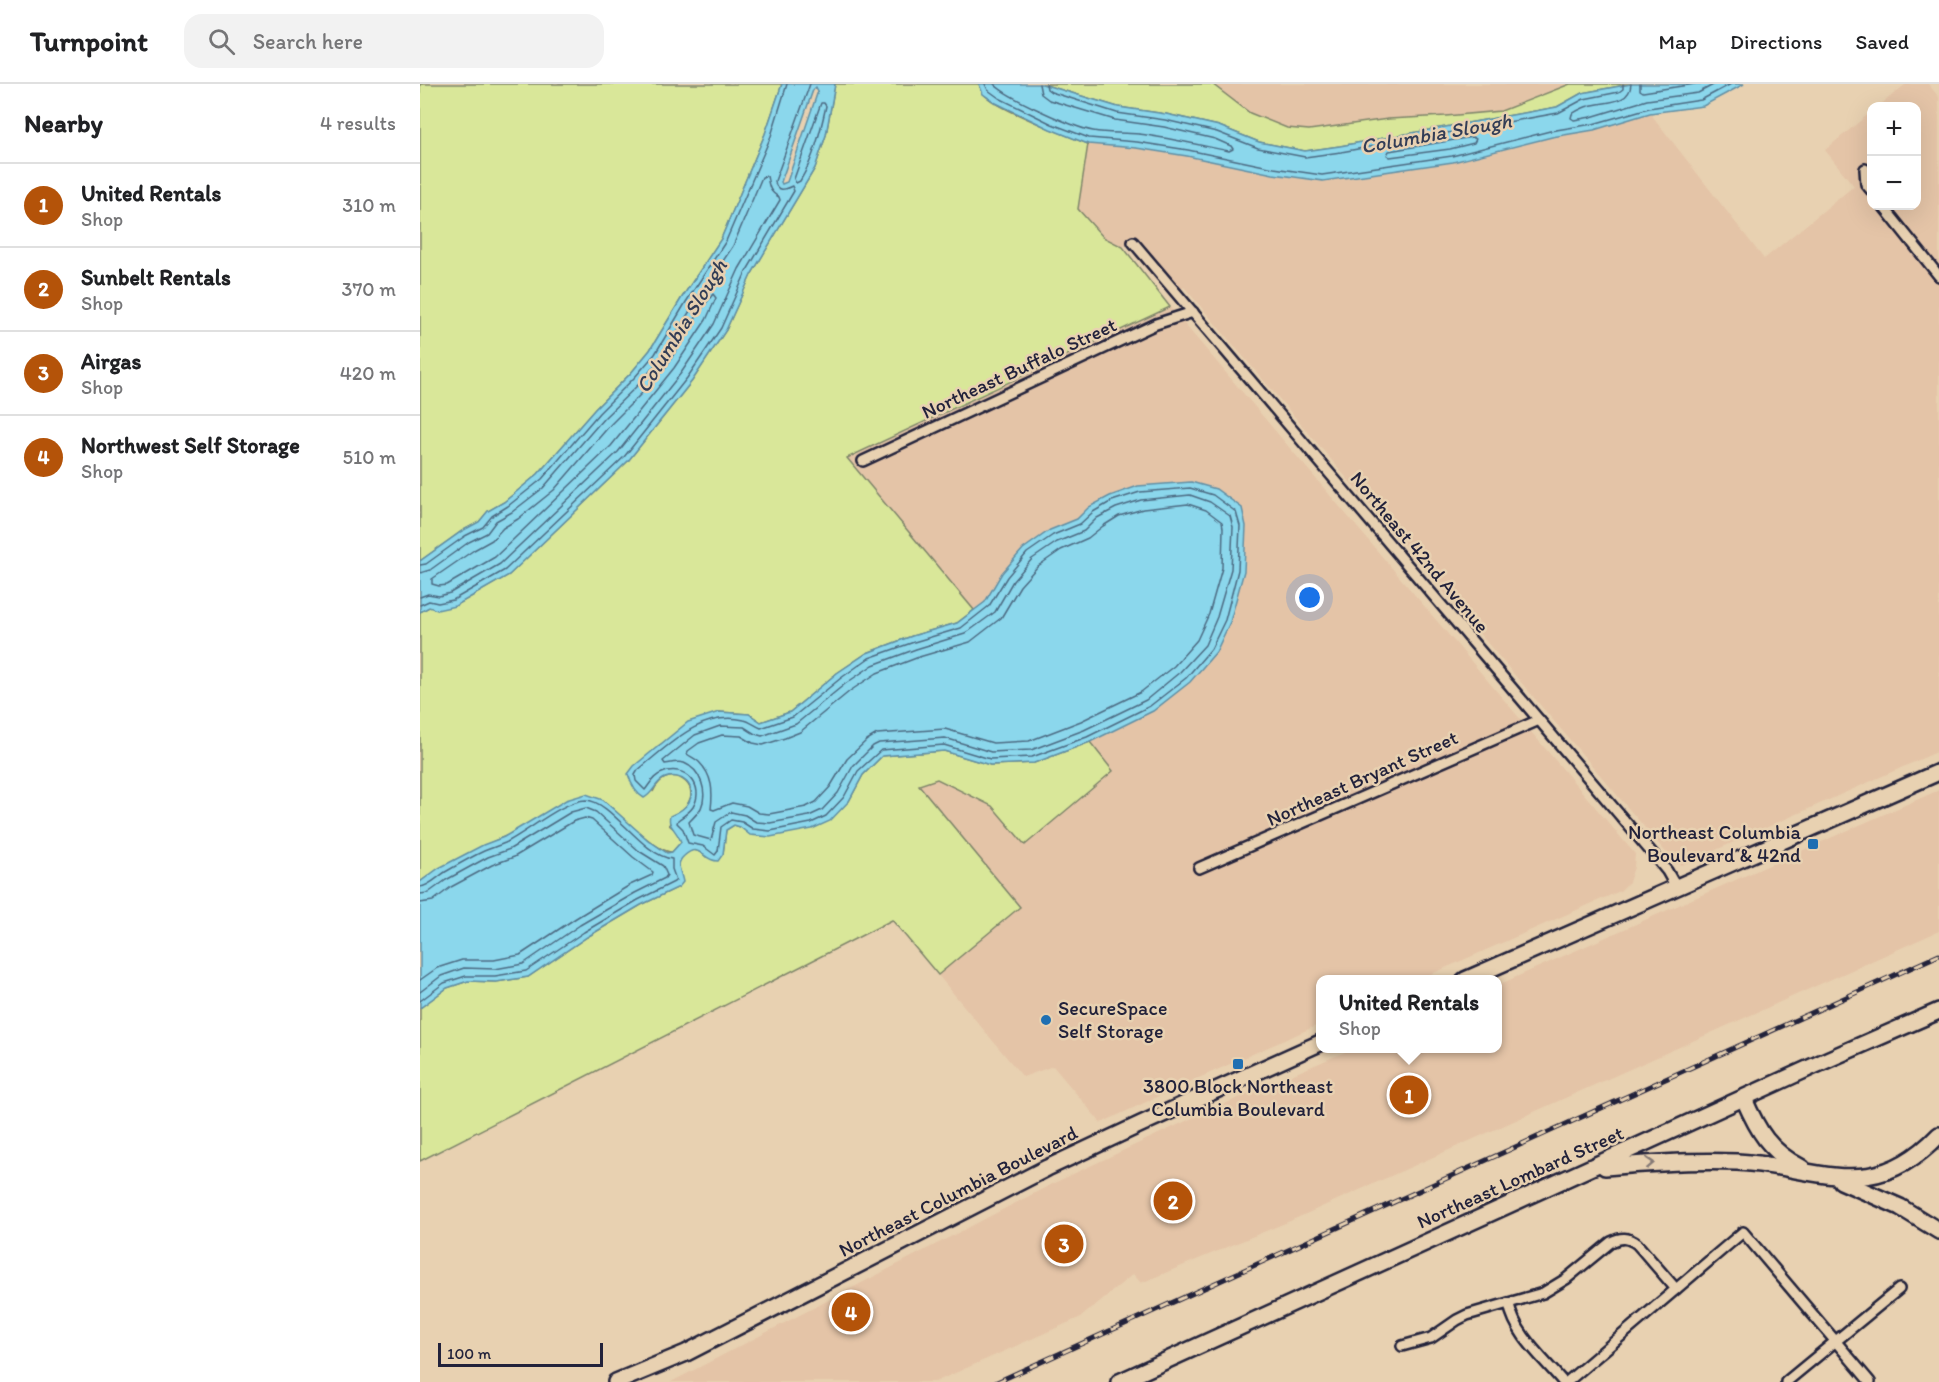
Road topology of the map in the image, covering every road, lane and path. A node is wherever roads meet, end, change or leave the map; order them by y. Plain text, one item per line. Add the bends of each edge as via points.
1 (1865, 169) dead end
2 (1867, 185) edge
3 (1885, 210) edge
4 (1133, 242) dead end
5 (1939, 276) edge
6 (1192, 312) junction
7 (863, 461) dead end
8 (1539, 720) junction
9 (1939, 772) edge
10 (1199, 868) dead end
11 (1676, 887) junction
12 (1476, 975) edge
13 (1939, 1011) edge
14 (1316, 1045) edge
15 (1744, 1099) junction
16 (1939, 1135) edge
17 (1592, 1168) junction
18 (1824, 1176) junction
19 (1939, 1231) edge
20 (1676, 1289) junction
21 (1899, 1289) dead end
22 (1509, 1304) junction
23 (1836, 1341) junction
24 (1402, 1347) dead end
25 (616, 1382) edge
26 (1119, 1382) edge
27 (1563, 1382) edge
28 (1568, 1382) edge
29 (1786, 1382) edge
30 (1870, 1382) edge

1 - 2 street
3 - 5 street
4 - 6 street, Northeast 42nd Avenue
6 - 7 street, Northeast Buffalo Street via 1156,324
6 - 8 street, Northeast 42nd Avenue
8 - 10 street, Northeast Bryant Street
8 - 11 street, Northeast 42nd Avenue via 1667,871
9 - 11 main road
11 - 12 main road
13 - 15 main road, Northeast Lombard Street
14 - 25 main road, Northeast Columbia Boulevard via 1047,1168 686,1353
15 - 17 main road, Northeast Lombard Street
15 - 18 main road via 1758,1130 1773,1148 1799,1166
16 - 18 main road via 1912,1158 1886,1171 1857,1178
17 -> 18 main road via 1739,1162
17 - 26 main road, Northeast Lombard Street
18 - 19 main road via 1880,1197
20 - 22 street via 1638,1244 1619,1238 1549,1290
20 - 23 street via 1743,1232
20 - 28 street
21 - 23 street
22 - 24 street via 1467,1315 1431,1338
22 - 27 street via 1521,1333
23 - 29 street
23 - 30 street

